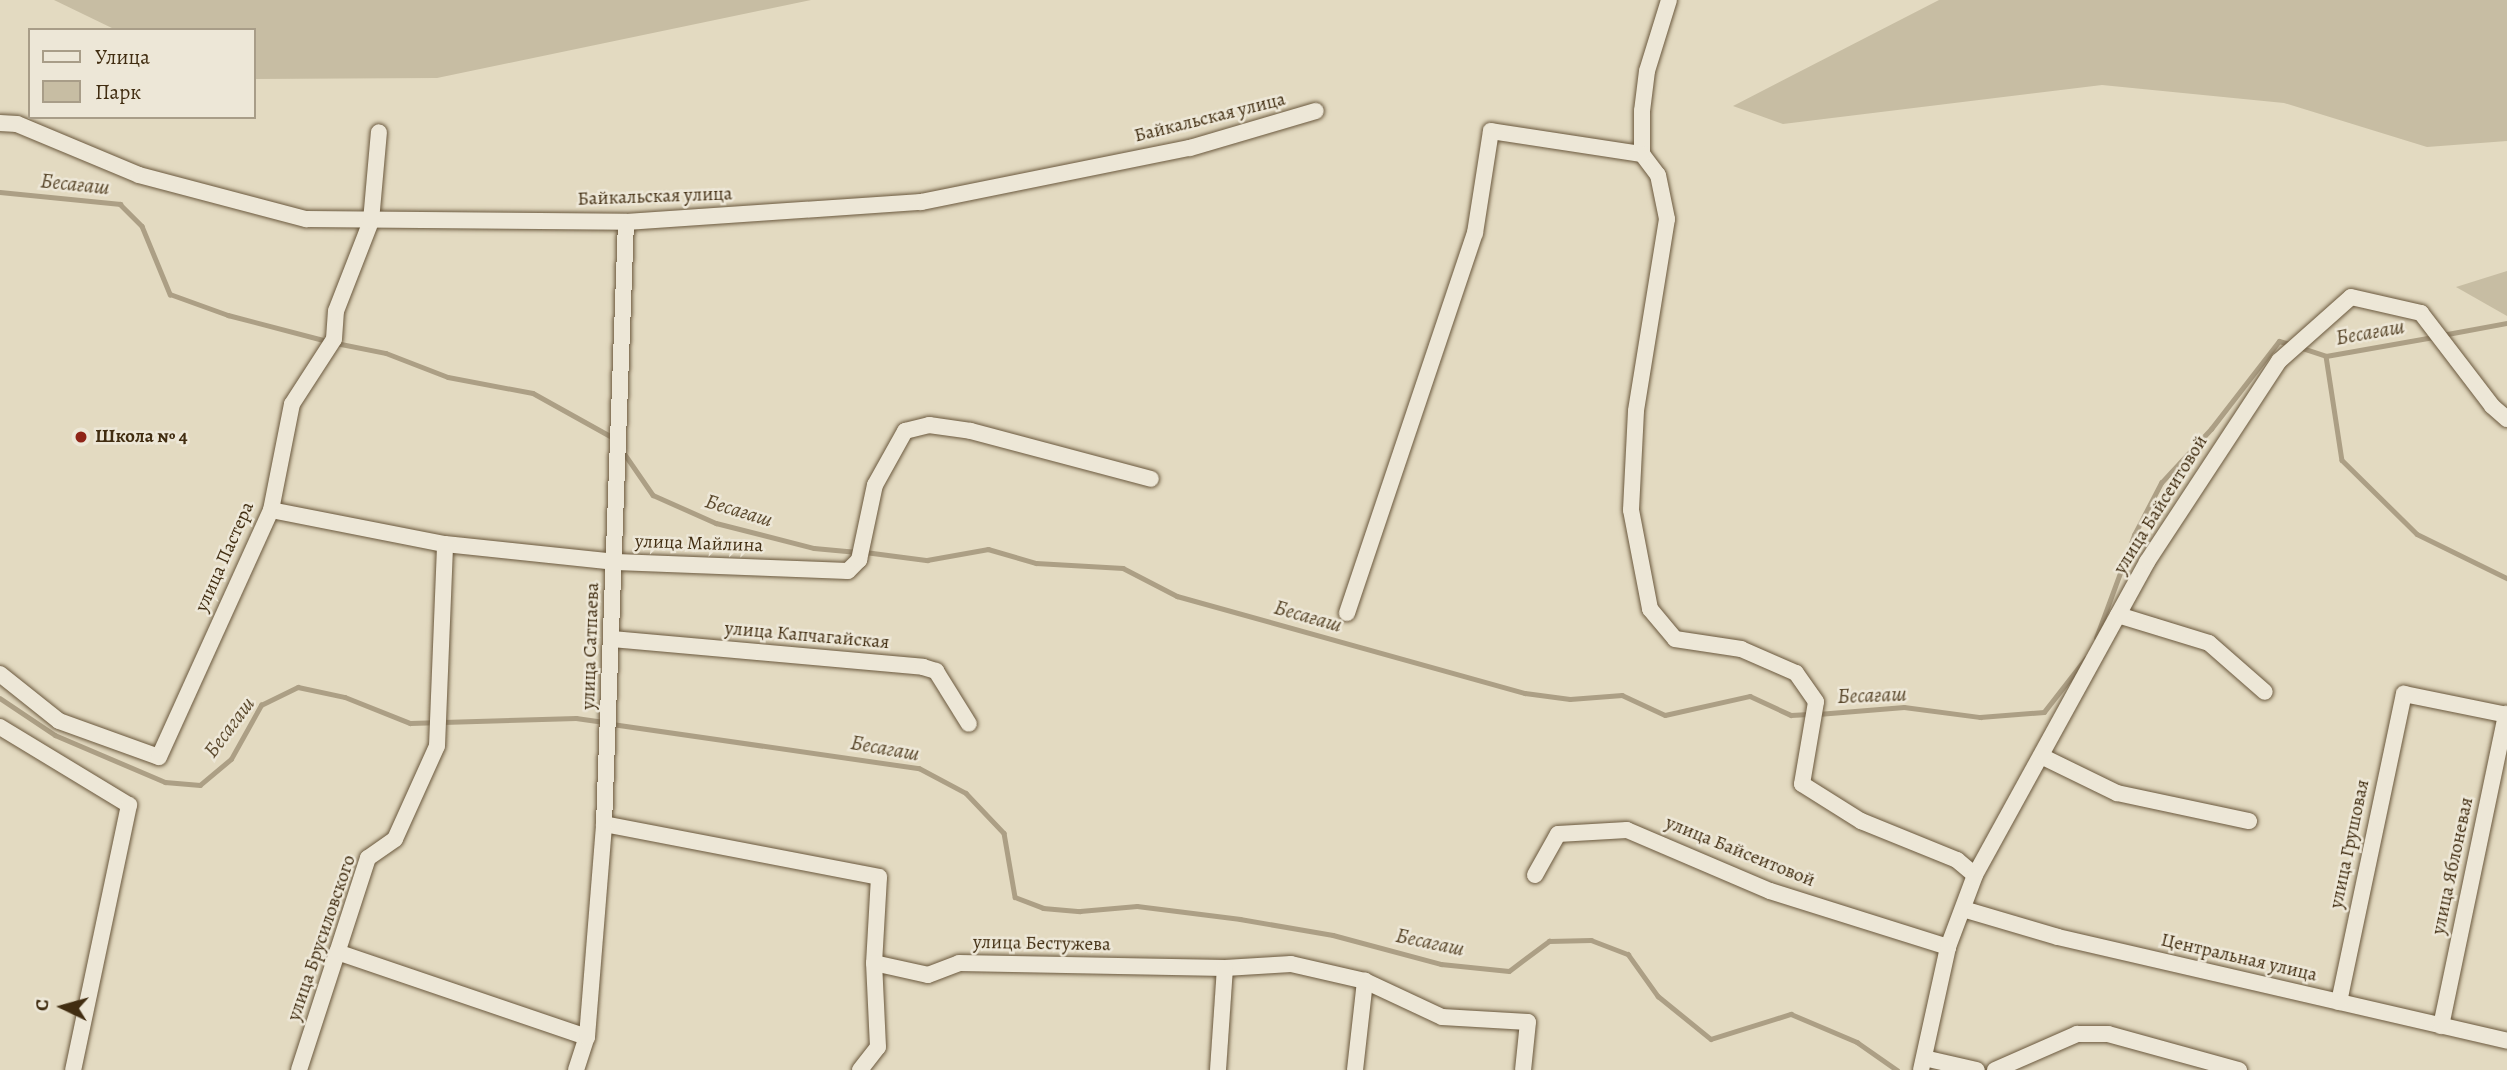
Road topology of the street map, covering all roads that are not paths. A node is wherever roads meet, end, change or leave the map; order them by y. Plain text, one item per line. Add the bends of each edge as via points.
1 (1670, 0) edge
2 (1316, 111) dead end
3 (0, 123) edge
4 (379, 131) dead end
5 (1642, 154) junction
6 (371, 220) junction
7 (626, 222) junction
8 (2507, 419) edge
9 (1151, 479) dead end
10 (271, 510) junction
11 (445, 544) junction
12 (615, 562) junction
13 (1347, 613) dead end
14 (2118, 615) junction
15 (612, 639) junction
16 (0, 674) edge
17 (2265, 692) dead end
18 (2507, 714) edge
19 (969, 724) dead end
20 (0, 727) edge
21 (2041, 756) junction
22 (2249, 821) dead end
23 (604, 824) junction
24 (1535, 875) dead end
25 (1975, 875) junction
26 (1963, 909) junction
27 (1948, 947) junction
28 (337, 952) junction
29 (874, 963) junction
30 (1225, 968) junction
31 (1365, 981) junction
32 (2339, 1002) junction
33 (2441, 1026) junction
34 (587, 1037) junction
35 (2507, 1041) edge
36 (1923, 1064) edge
37 (73, 1070) edge
38 (299, 1070) edge
39 (576, 1070) edge
40 (860, 1070) edge
41 (1218, 1070) edge
42 (1355, 1070) edge
43 (1523, 1070) edge
44 (1977, 1070) edge
45 (1995, 1070) edge
46 (2239, 1070) edge

1 - 5 street via 1647,71
2 - 7 street, Байкальская улица via 1190,148 921,202
3 - 6 street, Байкальская улица via 17,124 139,175 293,216
4 - 6 street, улица Пастера
5 - 13 street via 1491,131 1475,233
5 - 25 street via 1658,175 1667,219 1636,411 1632,510 1650,609 1675,639 1741,649 1797,673 1816,702 1802,784 1861,821 1957,860
6 - 7 street, Байкальская улица
6 - 10 street, улица Пастера via 337,311 334,339 292,404
7 - 12 street, улица Сатпаева
8 - 14 street, улица Байсеитовой via 2421,313 2351,297 2279,361 2147,562
9 - 12 street, улица Майлина via 971,431 929,425 905,431 875,485 859,560 848,570
10 - 11 street, улица Майлина
10 - 16 street, улица Пастера via 159,757 59,721
11 - 12 street, улица Майлина
11 - 28 street, улица Брусиловского via 437,746 395,839 368,858
12 - 15 street, улица Сатпаева
14 - 17 street via 2209,643
14 - 21 street, улица Байсеитовой
15 - 19 street, улица Капчагайская via 923,667 936,671
15 - 23 street, улица Сатпаева
18 - 32 street, улица Грушовая via 2404,694
18 - 33 street, улица Яблоневая
20 - 37 street via 129,806
21 - 22 street via 2117,793
21 - 25 street, улица Байсеитовой
23 - 29 street via 879,877
23 - 34 street, улица Сатпаева
24 - 27 street, улица Байсеитовой via 1558,834 1627,830 1770,891
25 - 26 street, улица Байсеитовой
26 - 27 street, улица Байсеитовой
26 - 32 street, Центральная улица via 2057,937
27 - 36 street, улица Байсеитовой
28 - 34 street
28 - 38 street, улица Брусиловского
29 - 30 street, улица Бестужева via 928,975 959,963
29 - 40 street via 878,1047
30 - 31 street, улица Бестужева via 1291,964
30 - 41 street
31 - 42 street
31 - 43 street, улица Бестужева via 1442,1017 1528,1021
32 - 33 street, Центральная улица
33 - 35 street, Центральная улица
34 - 39 street, улица Сатпаева
36 - 44 street
45 - 46 street via 2077,1034 2108,1034

